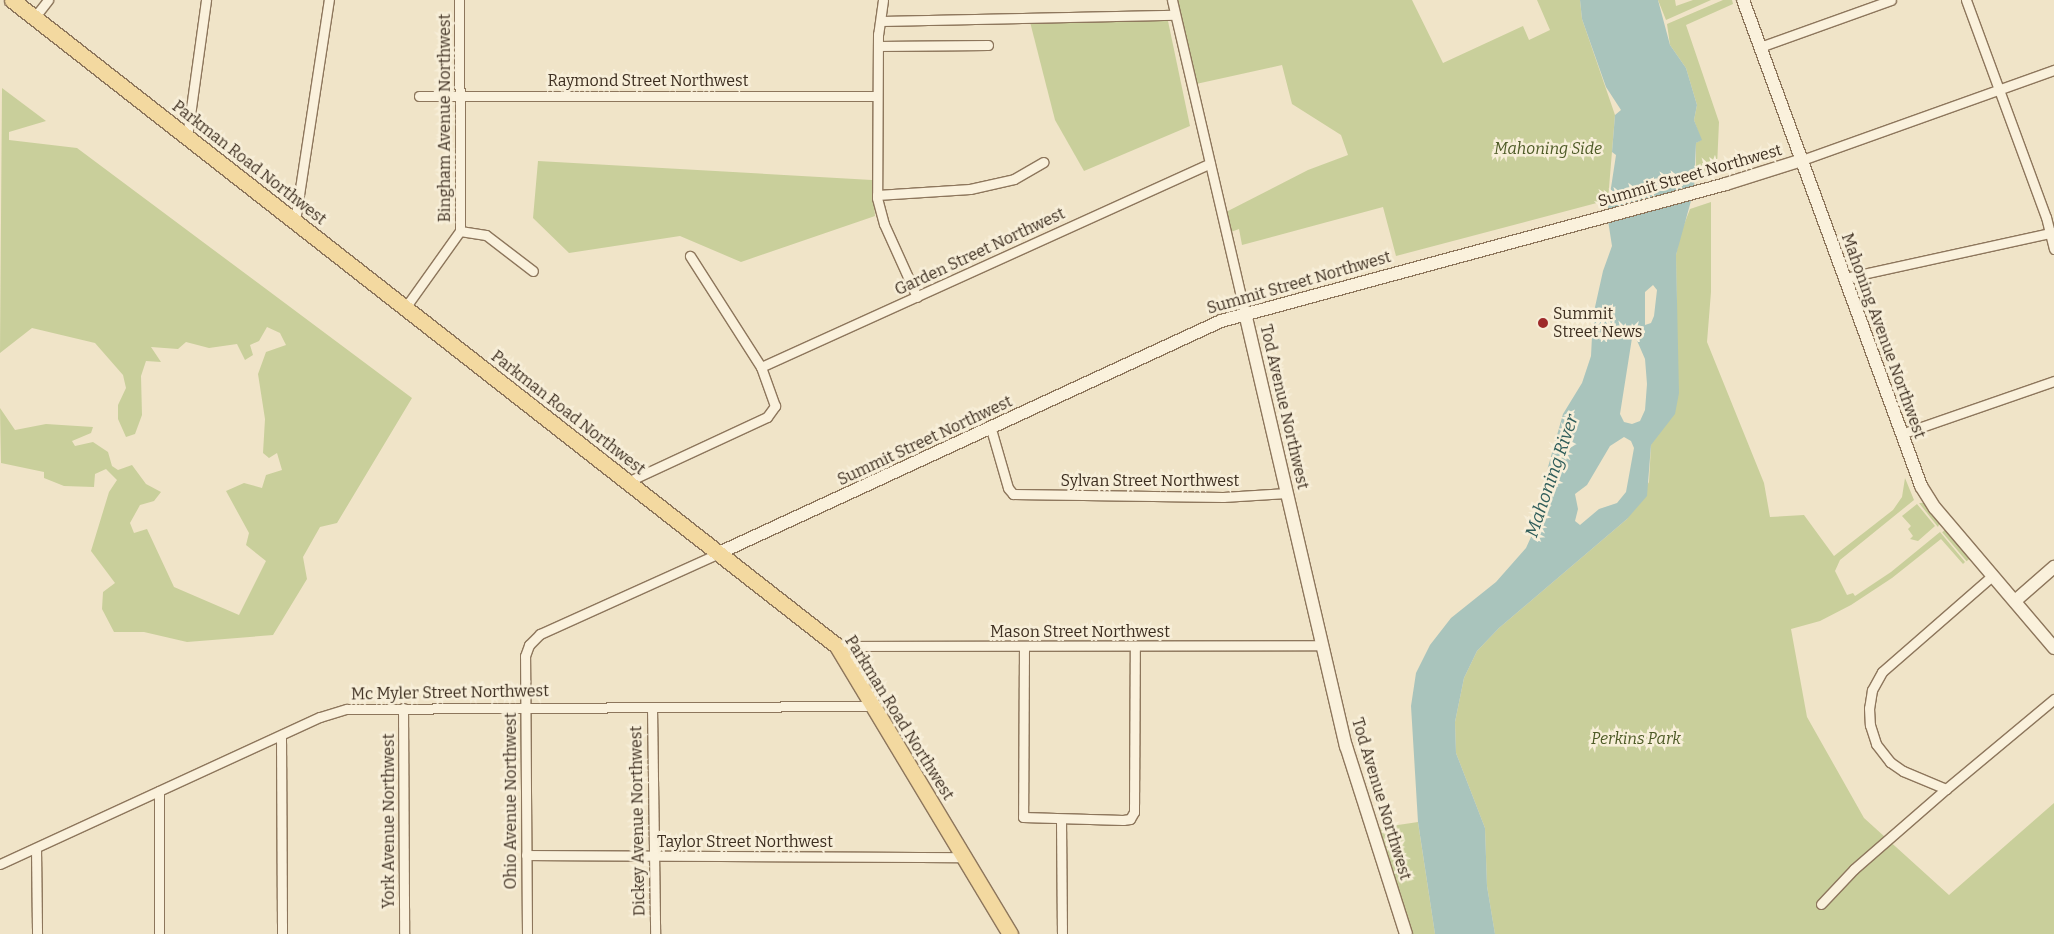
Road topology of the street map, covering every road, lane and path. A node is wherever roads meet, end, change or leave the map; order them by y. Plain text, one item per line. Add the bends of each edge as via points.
1 (12, 0) edge
2 (48, 0) edge
3 (206, 0) edge
4 (329, 0) edge
5 (459, 0) edge
6 (883, 0) edge
7 (1172, 0) edge
8 (1743, 0) edge
9 (1891, 0) edge
10 (1966, 0) edge
11 (1175, 15) junction
12 (34, 18) junction
13 (881, 21) junction
14 (988, 45) dead end
15 (878, 46) junction
16 (1760, 47) junction
17 (2054, 70) edge
18 (1999, 90) junction
19 (461, 95) junction
20 (419, 96) dead end
21 (877, 96) junction
22 (187, 137) junction
23 (1802, 160) junction
24 (1043, 162) dead end
25 (1210, 163) junction
26 (877, 195) junction
27 (294, 221) junction
28 (460, 231) junction
29 (2052, 233) edge
30 (2054, 249) edge
31 (690, 256) dead end
32 (534, 271) dead end
33 (1845, 278) junction
34 (917, 297) junction
35 (405, 308) junction
36 (1245, 313) junction
37 (761, 368) junction
38 (2054, 381) edge
39 (991, 430) junction
40 (1901, 434) junction
41 (627, 482) junction
42 (1287, 493) junction
43 (719, 553) junction
44 (2054, 567) edge
45 (1992, 576) junction
46 (2015, 601) junction
47 (532, 640) joint
48 (1322, 645) junction
49 (837, 646) junction
50 (1024, 646) junction
51 (1135, 647) junction
52 (2054, 648) edge
53 (2054, 699) edge
54 (874, 706) junction
55 (525, 707) junction
56 (652, 707) junction
57 (403, 708) junction
58 (281, 736) junction
59 (1946, 789) junction
60 (159, 792) junction
61 (1061, 820) junction
62 (36, 848) junction
63 (526, 855) junction
64 (654, 857) junction
65 (964, 857) junction
66 (0, 864) edge
67 (1821, 904) dead end
68 (37, 934) edge
69 (160, 934) edge
70 (282, 934) edge
71 (404, 934) edge
72 (527, 934) edge
73 (654, 934) edge
74 (1010, 934) edge
75 (1062, 934) edge
76 (1406, 934) edge

1 - 12 main road, Parkman Road Northwest
2 - 12 street
3 - 22 street
4 - 27 street
5 - 19 street, Bingham Avenue Northwest
6 - 13 street
7 - 11 street, Tod Avenue Northwest
8 - 16 main road, Mahoning Avenue Northwest
9 - 16 street
10 - 18 street
11 - 13 street
11 - 25 street, Tod Avenue Northwest
12 - 22 main road, Parkman Road Northwest
13 - 15 street
14 - 15 street
15 - 21 street
16 - 23 main road, Mahoning Avenue Northwest
17 - 18 street, Summit Street Northwest
18 - 23 street, Summit Street Northwest
18 - 29 street
19 - 20 street, Raymond Street Northwest
19 - 21 street, Raymond Street Northwest
19 - 28 street, Bingham Avenue Northwest
21 - 26 street
22 - 27 main road, Parkman Road Northwest
23 - 33 main road, Mahoning Avenue Northwest
23 - 36 main road, Summit Street Northwest via 1726,184
24 - 26 street via 1014,179 970,189
25 - 34 street, Garden Street Northwest
25 - 36 street, Tod Avenue Northwest
26 - 34 street via 884,224
27 - 35 main road, Parkman Road Northwest
28 - 32 street via 486,235
28 - 35 street, Bingham Avenue Northwest
29 - 30 street
29 - 33 street
31 - 37 street
33 - 40 main road, Mahoning Avenue Northwest
34 - 37 street, Garden Street Northwest
35 - 41 main road, Parkman Road Northwest
36 - 39 main road, Summit Street Northwest via 1207,327
36 - 42 main road, Tod Avenue Northwest
37 - 41 street via 775,401 774,409 767,417
38 - 40 street
39 - 42 street, Sylvan Street Northwest via 1008,488 1013,494 1223,498
39 - 43 main road, Summit Street Northwest
40 - 45 main road, Mahoning Avenue Northwest via 1928,499
41 - 43 main road, Parkman Road Northwest
42 - 48 main road, Tod Avenue Northwest
43 - 47 street, Summit Street Northwest
43 - 49 main road, Parkman Road Northwest
44 - 46 main road
45 - 46 main road, Mahoning Avenue Northwest
45 - 59 street via 1888,666 1877,680 1870,699 1871,732 1884,756 1903,771
46 - 52 main road, Mahoning Avenue Northwest
47 - 55 street, Ohio Avenue Northwest via 525,656
48 - 51 street, Mason Street Northwest
48 - 76 main road, Tod Avenue Northwest via 1354,775
49 - 50 street, Mason Street Northwest
49 - 54 main road, Parkman Road Northwest
50 - 51 street, Mason Street Northwest
50 - 61 street via 1021,813 1030,820
51 - 61 street via 1133,816 1123,820
53 - 59 street
54 - 56 street, Mc Myler Street Northwest
54 - 65 main road, Parkman Road Northwest
55 - 56 street, Mc Myler Street Northwest
55 - 57 street, Mc Myler Street Northwest
55 - 63 street, Ohio Avenue Northwest
56 - 64 street, Dickey Avenue Northwest
57 - 58 street, Mc Myler Street Northwest via 336,711
57 - 71 street, York Avenue Northwest
58 - 60 street, Mc Myler Street Northwest
58 - 70 street
59 - 67 street via 1854,869
60 - 62 street, Mc Myler Street Northwest
60 - 69 street
61 - 75 street
62 - 66 street, Mc Myler Street Northwest
62 - 68 street
63 - 64 street, Taylor Street Northwest
63 - 72 street, Ohio Avenue Northwest
64 - 65 street, Taylor Street Northwest
64 - 73 street, Dickey Avenue Northwest
65 - 74 main road, Parkman Road Northwest

